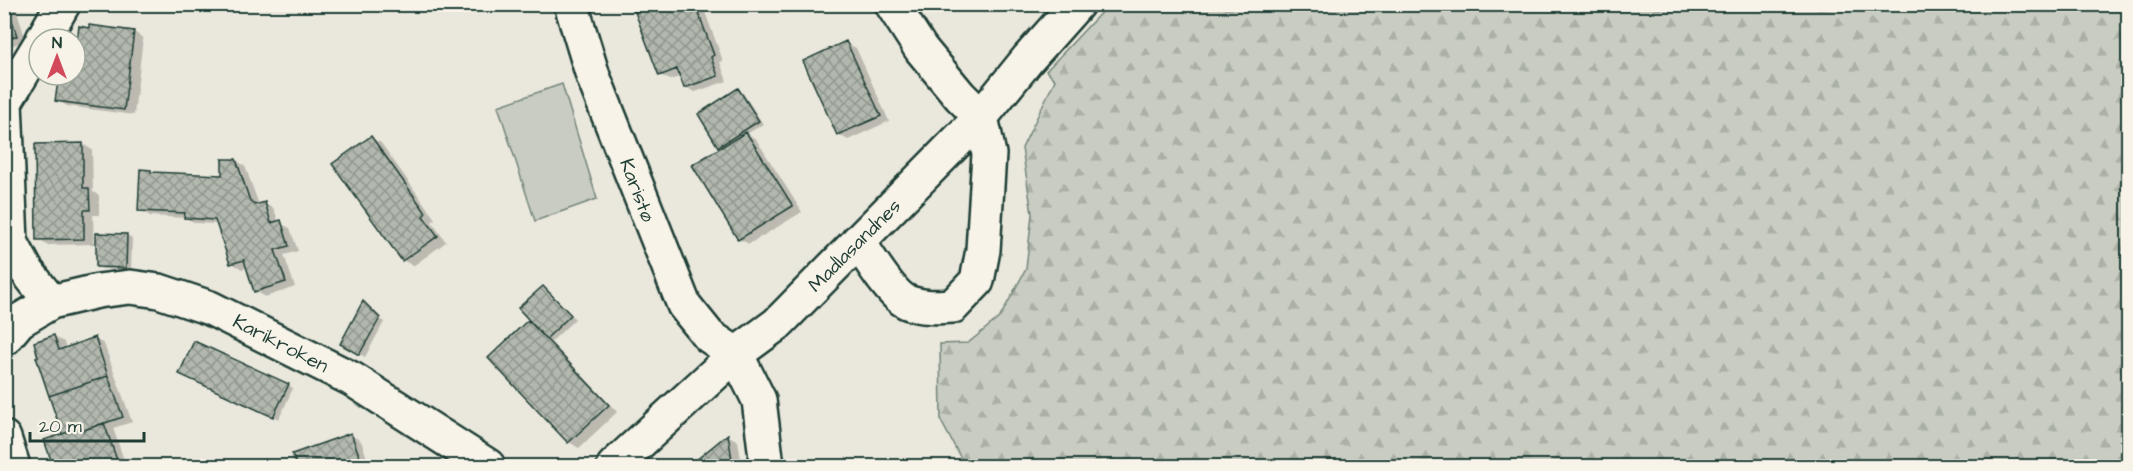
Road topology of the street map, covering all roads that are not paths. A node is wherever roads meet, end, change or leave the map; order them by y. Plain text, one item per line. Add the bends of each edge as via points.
1 (63, 4) edge
2 (571, 4) edge
3 (892, 4) edge
4 (1077, 4) edge
5 (51, 27) edge
6 (27, 66) edge
7 (981, 117) junction
8 (8, 241) edge
9 (858, 241) junction
10 (51, 302) junction
11 (4, 339) edge
12 (736, 354) junction
13 (4, 438) edge
14 (13, 466) edge
15 (488, 466) edge
16 (614, 466) edge
17 (767, 466) edge

1 - 5 street
2 - 12 street, Karistø via 594,76 684,304 708,336
3 - 7 street via 921,49
4 - 7 street, Madlasandnes
6 - 8 street via 5,102
7 - 9 street, Madlasandnes
7 - 9 street via 989,154 983,250 977,281 953,306 926,307 905,301
8 - 10 street
9 - 12 street, Madlasandnes via 777,324
10 - 11 street, Karikroken via 19,321
10 - 15 street, Karikroken via 130,287 159,291 210,308 352,379
12 - 16 street, Madlasandnes
12 - 17 street via 759,400
13 - 14 street

